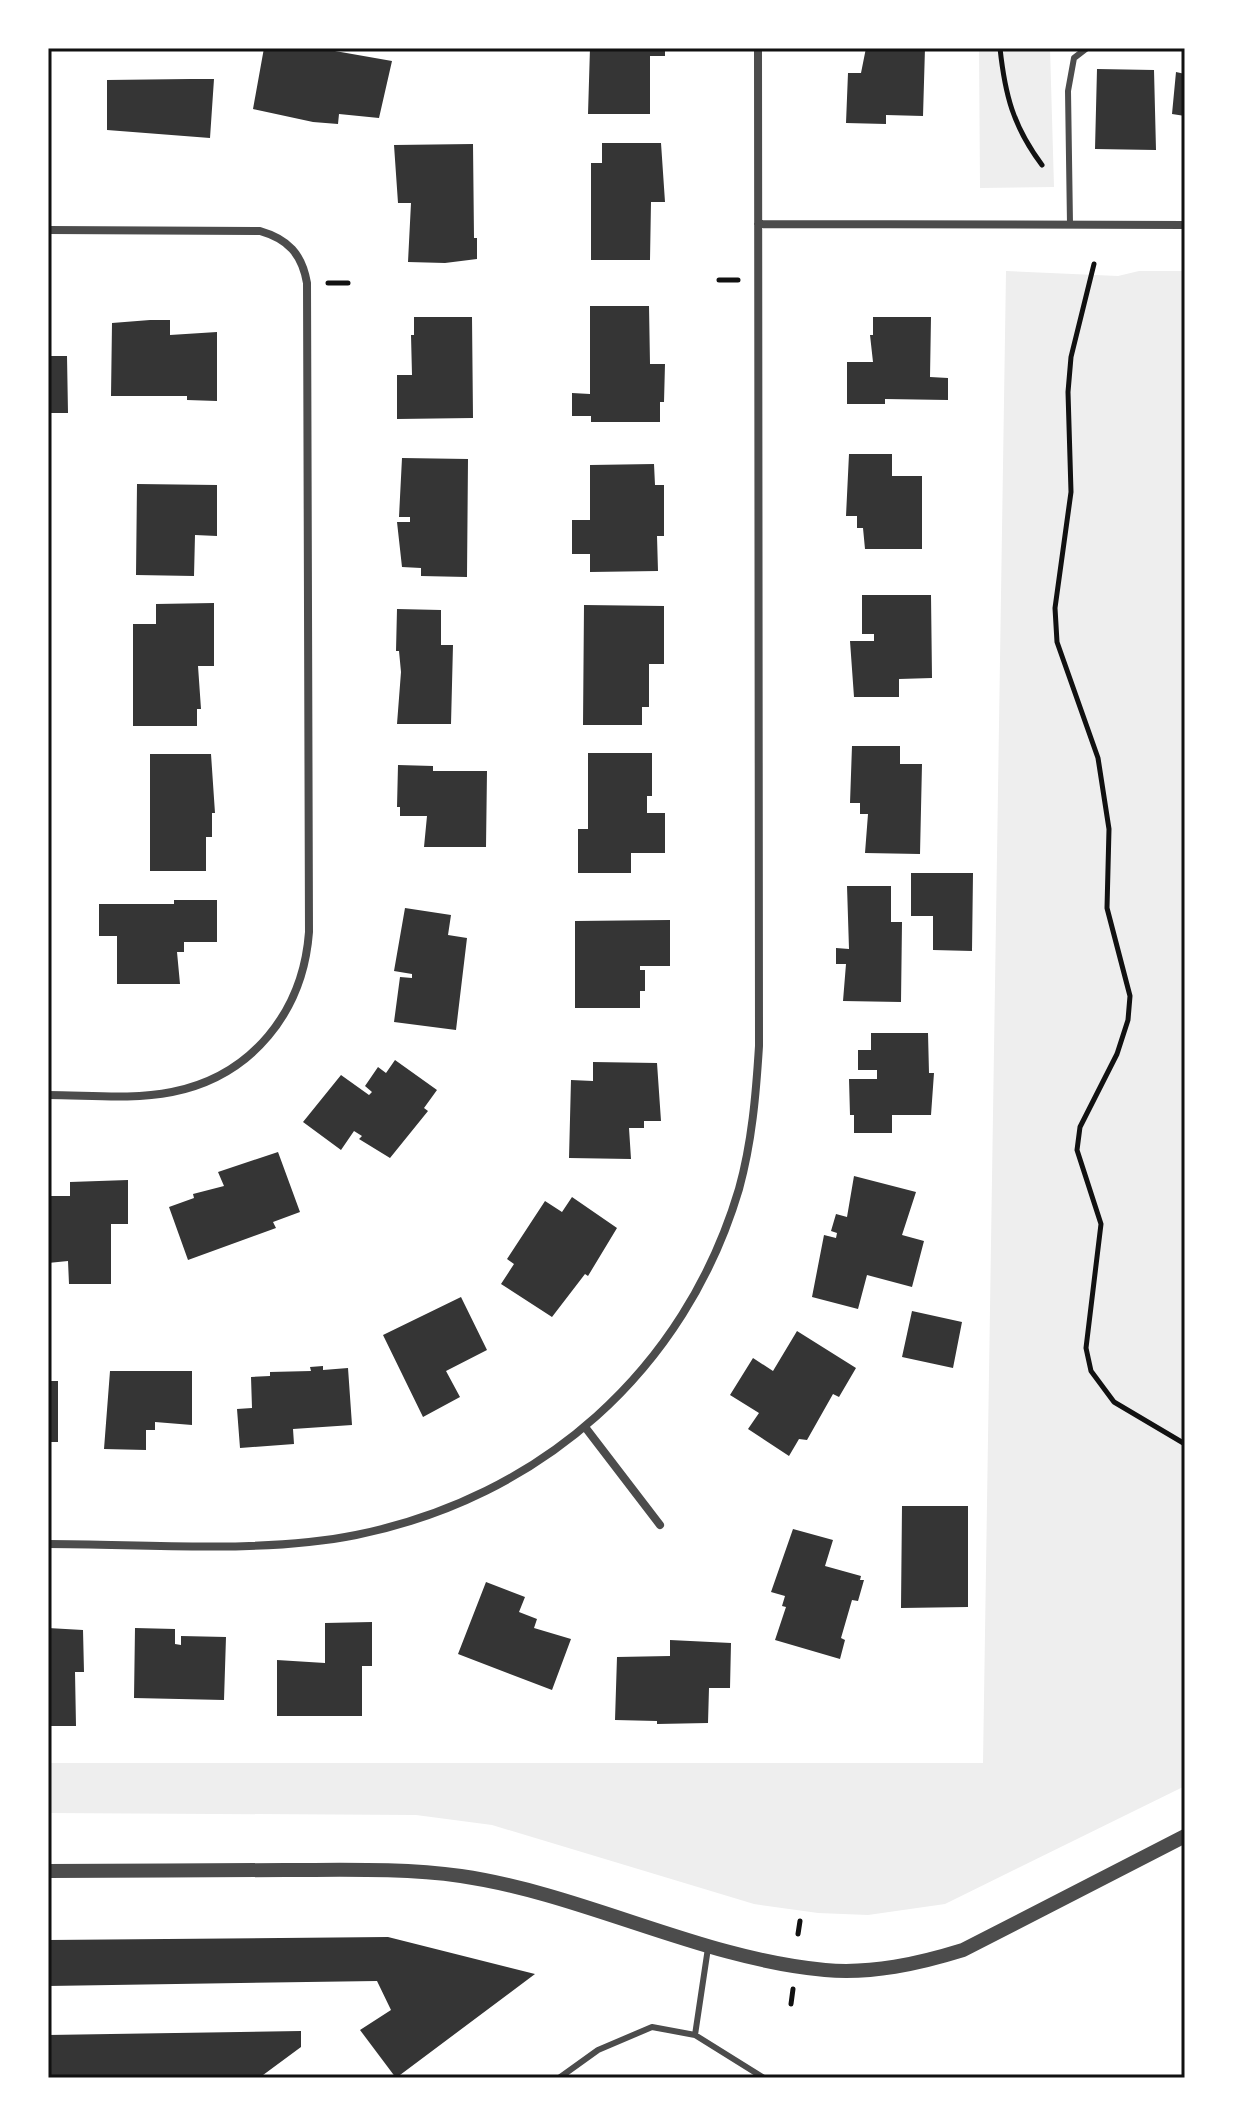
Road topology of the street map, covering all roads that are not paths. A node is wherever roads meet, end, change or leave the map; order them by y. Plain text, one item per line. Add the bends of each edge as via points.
1 (758, 48) edge
2 (1087, 48) edge
3 (758, 224) junction
4 (1070, 224) junction
5 (1185, 225) edge
6 (48, 230) edge
7 (48, 1095) edge
8 (585, 1427) junction
9 (660, 1525) dead end
10 (48, 1544) edge
11 (1185, 1836) edge
12 (48, 1871) edge
13 (708, 1943) junction
14 (695, 2035) junction
15 (559, 2078) edge
16 (764, 2078) edge

1 - 3 street
2 - 4 lane via 1074,58 1068,91
3 - 4 street
3 - 8 street via 759,1046 751,1132 738,1190 700,1284 647,1361
4 - 5 street
6 - 7 street via 249,230 290,244 302,262 307,283 309,932 302,979 282,1022 264,1043 221,1075 169,1093
8 - 9 street
8 - 10 street via 555,1453 484,1493 354,1535 254,1544
11 - 13 street via 996,1936 929,1961 827,1970
12 - 13 street via 375,1870 457,1876
13 - 14 lane
14 - 15 lane via 652,2027 598,2050
14 - 16 lane

